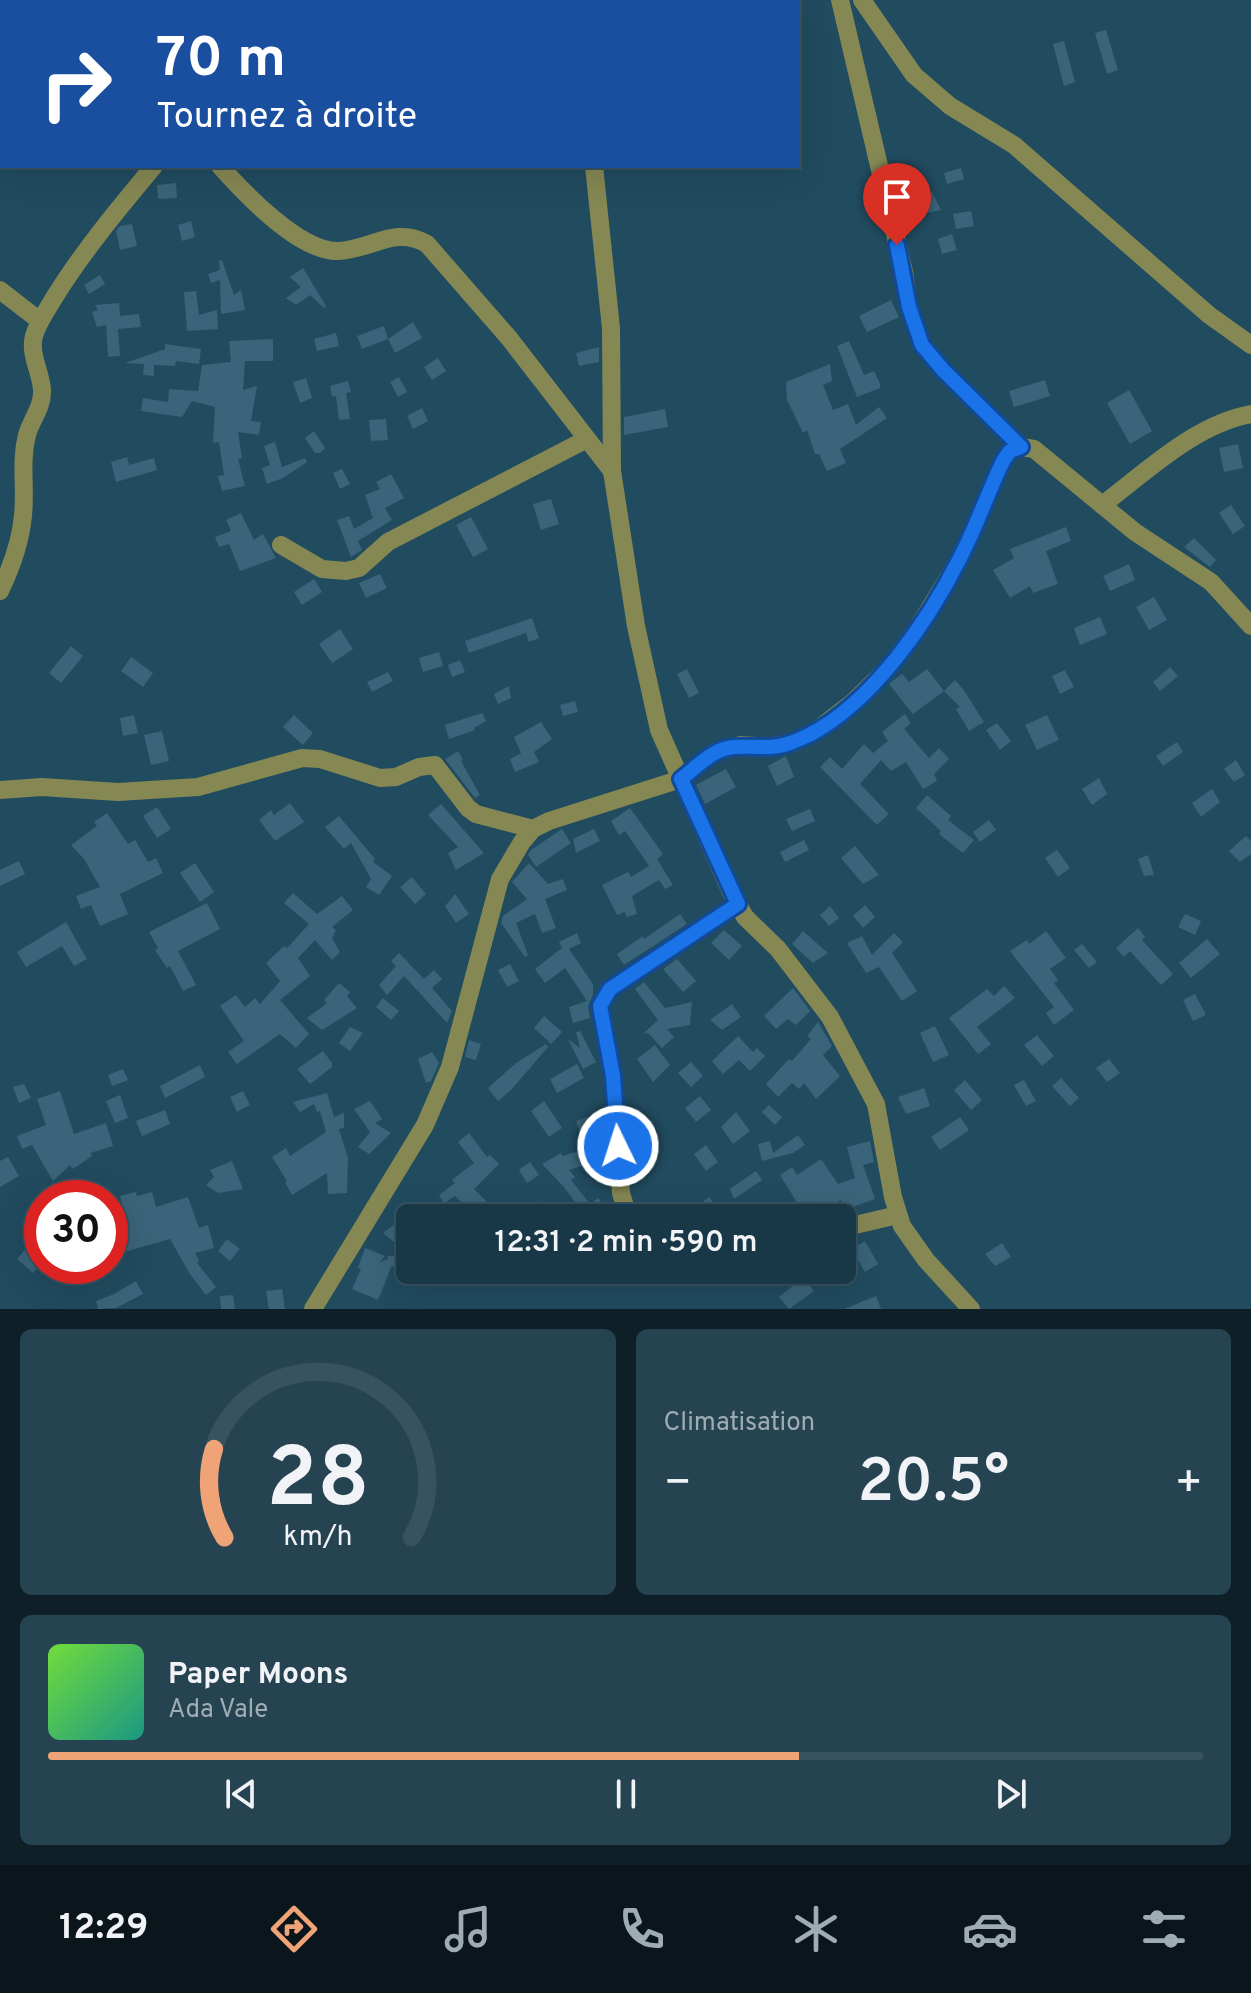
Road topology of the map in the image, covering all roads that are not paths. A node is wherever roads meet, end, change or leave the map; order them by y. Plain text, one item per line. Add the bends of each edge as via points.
1 (840, 0) edge
2 (862, 0) edge
3 (152, 168) edge
4 (222, 168) edge
5 (594, 168) edge
6 (0, 290) edge
7 (40, 321) junction
8 (1251, 345) edge
9 (1251, 414) edge
10 (587, 439) junction
11 (1021, 447) junction
12 (612, 471) junction
13 (1102, 505) junction
14 (281, 545) dead end
15 (0, 591) edge
16 (1251, 626) edge
17 (681, 779) junction
18 (0, 790) edge
19 (533, 829) junction
20 (738, 904) junction
21 (624, 1204) edge
22 (898, 1215) junction
23 (856, 1225) edge
24 (313, 1309) edge
25 (971, 1309) edge

1 - 11 street via 922,345
2 - 8 street via 914,75 950,106 1014,145 1209,315
3 - 7 street
4 - 10 street via 283,228 306,241 335,251 397,236 413,236 427,244
5 - 12 street via 611,328
6 - 7 street
7 - 15 street via 33,353 41,400 24,450 20,536
9 - 13 street via 1192,438
10 - 12 street
10 - 14 street via 388,542 359,568 322,569
11 - 13 street via 1034,449
11 - 17 street via 1003,461 961,557 914,634 861,695 793,743 715,752
12 - 17 street via 646,679 659,730
13 - 16 street via 1211,582
17 - 19 street
17 - 20 street
18 - 19 street via 198,787 302,758 380,778 435,765 476,814
19 - 24 street via 500,879 450,1067 425,1125
20 - 21 street via 610,989 600,1006 613,1076
20 - 22 street via 830,1017 876,1104
22 - 23 street
22 - 25 street via 926,1260

